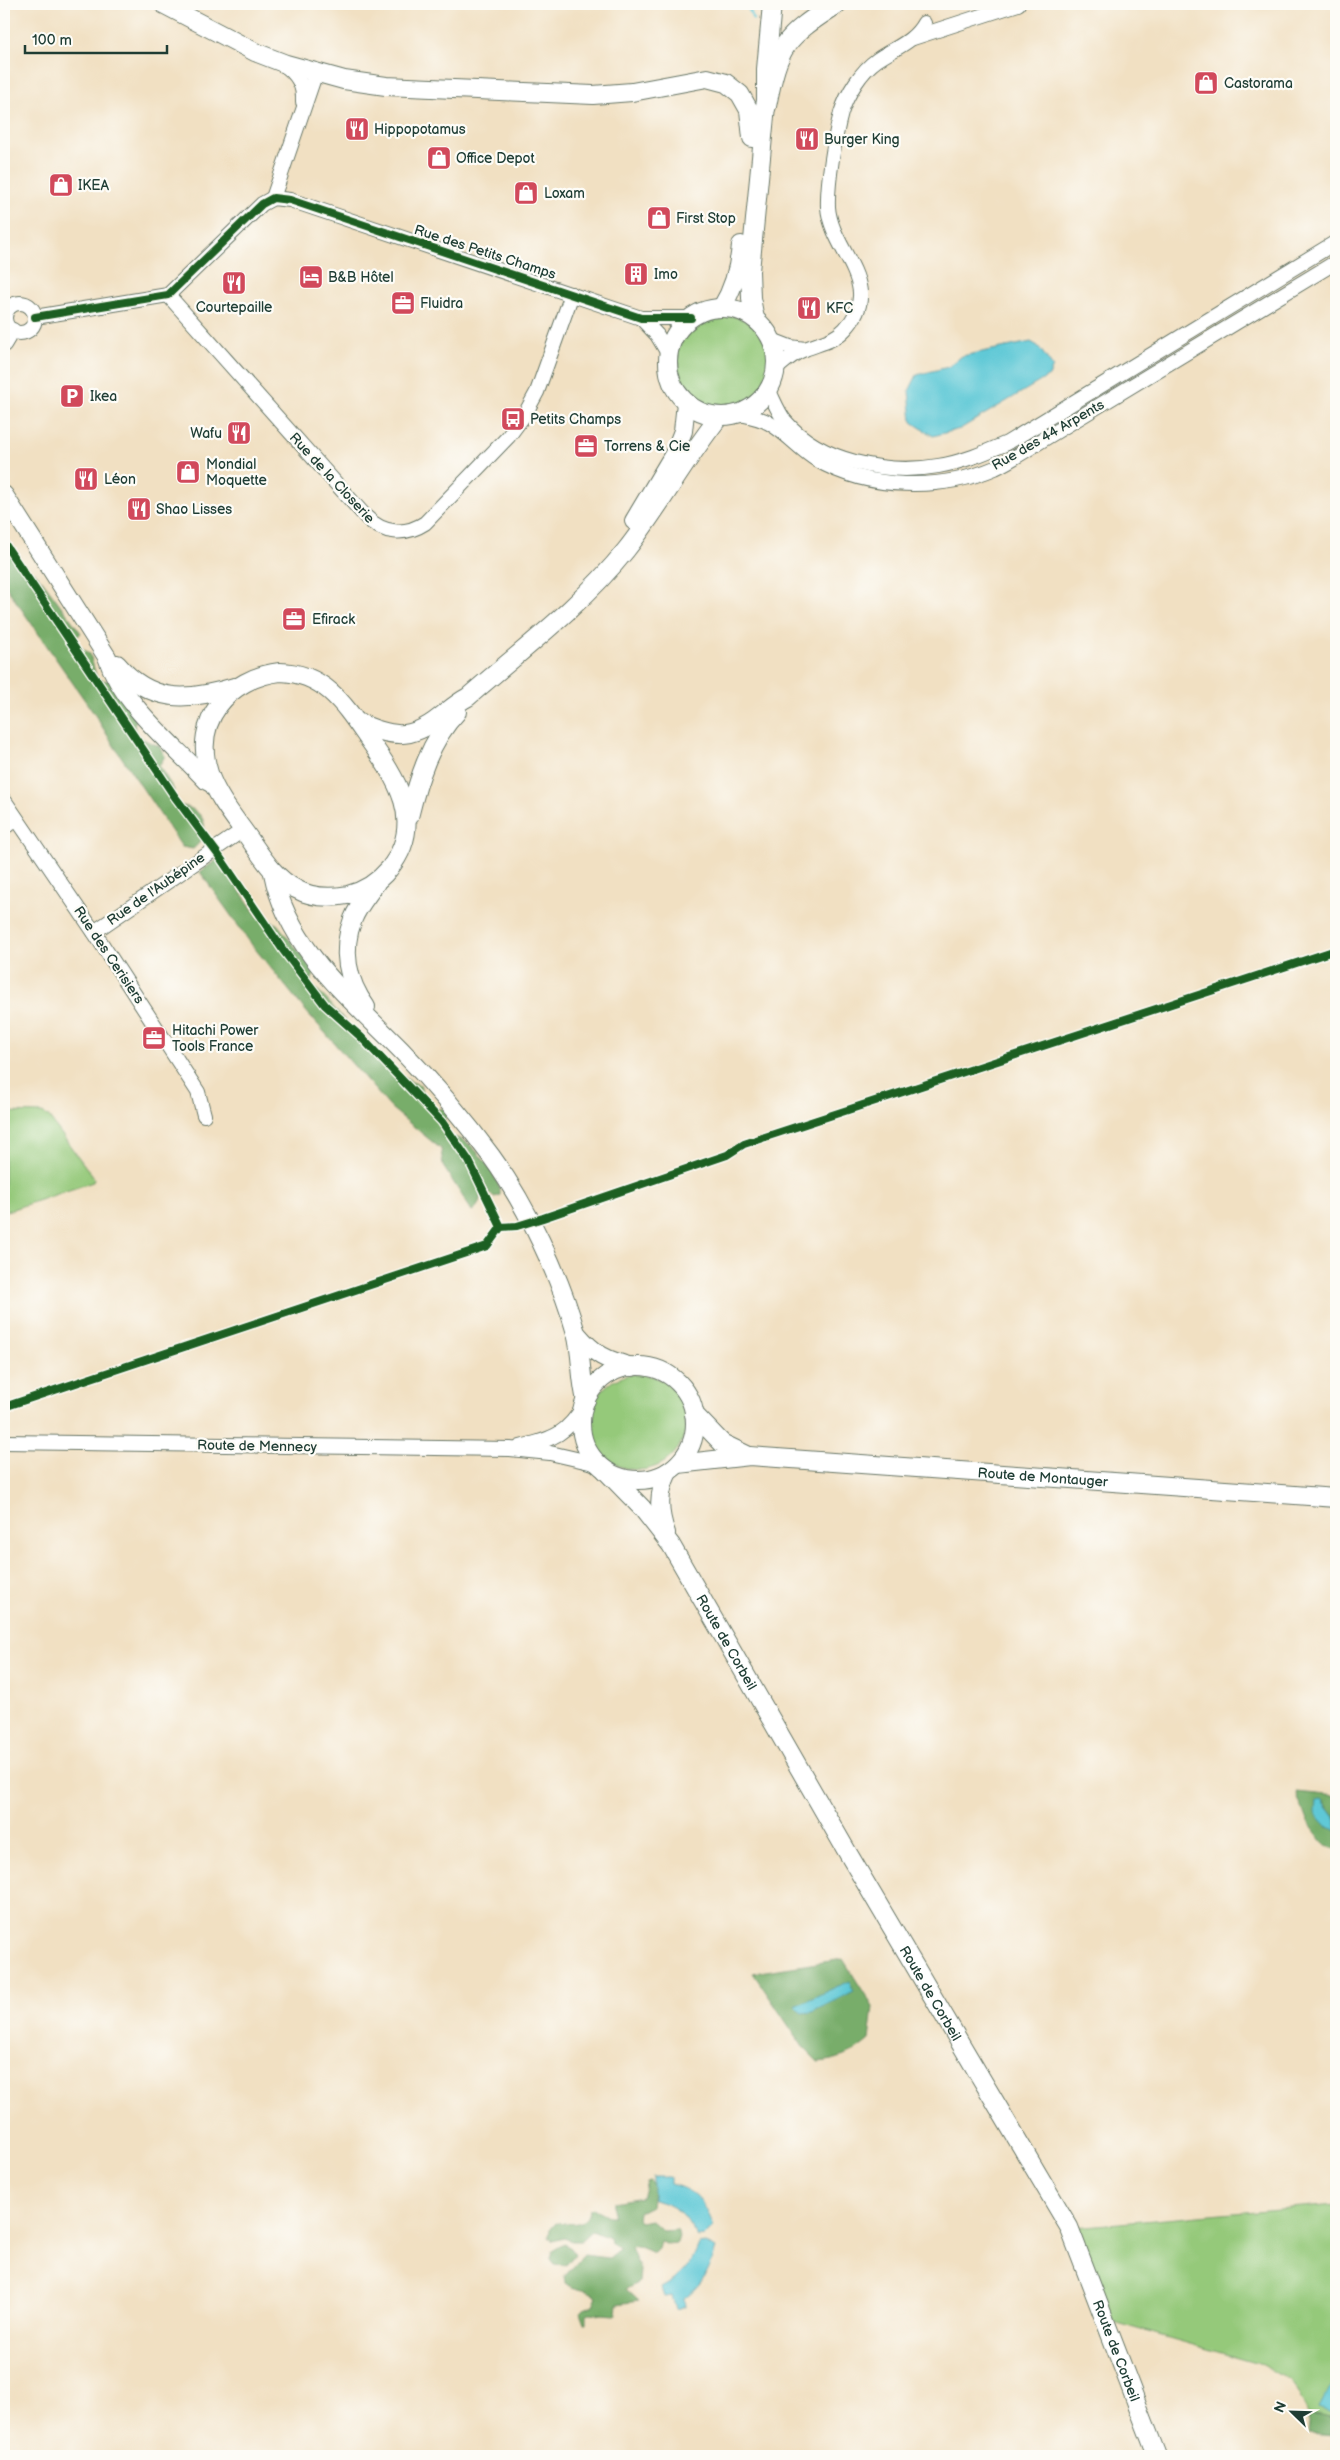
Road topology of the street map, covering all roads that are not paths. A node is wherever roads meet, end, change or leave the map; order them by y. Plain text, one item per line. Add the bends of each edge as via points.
1 (163, 4) edge
2 (766, 4) edge
3 (772, 4) edge
4 (836, 4) edge
5 (1018, 4) edge
6 (924, 23) dead end
7 (912, 38) junction
8 (278, 61) junction
9 (316, 72) junction
10 (766, 106) junction
11 (303, 113) junction
12 (752, 138) junction
13 (274, 198) junction
14 (1336, 242) edge
15 (1336, 262) edge
16 (572, 294) junction
17 (168, 296) junction
18 (722, 307) junction
19 (35, 317) junction
20 (641, 318) junction
21 (691, 318) junction
22 (756, 319) junction
23 (13, 330) junction
24 (772, 340) junction
25 (4, 345) edge
26 (805, 349) junction
27 (669, 354) junction
28 (777, 368) junction
29 (768, 391) junction
30 (686, 403) junction
31 (740, 414) junction
32 (720, 416) junction
33 (4, 495) edge
34 (549, 626) junction
35 (107, 657) junction
36 (237, 687) junction
37 (468, 696) junction
38 (355, 721) junction
39 (213, 784) junction
40 (4, 800) edge
41 (17, 820) junction
42 (407, 825) junction
43 (4, 827) edge
44 (243, 830) junction
45 (273, 873) junction
46 (376, 882) junction
47 (94, 932) junction
48 (376, 1024) junction
49 (204, 1115) dead end
50 (576, 1333) junction
51 (633, 1367) junction
52 (586, 1402) junction
53 (694, 1414) junction
54 (4, 1442) edge
55 (510, 1449) junction
56 (750, 1456) junction
57 (602, 1467) junction
58 (673, 1468) junction
59 (1336, 1498) edge
60 (671, 1545) junction
61 (1157, 2456) edge

1 - 8 main road
2 - 12 main road via 758,105
3 - 10 main road
4 - 10 highway via 804,24 782,48
5 - 7 street
6 - 7 street
7 - 26 street via 875,61 854,86 842,112 828,207 835,236 858,280 860,300 853,320 841,333 819,346
8 - 9 main road
8 - 11 street via 294,72 302,84
9 - 11 street
9 - 12 main road via 386,86 594,95 632,92 707,78 726,83 740,94 749,110
10 - 22 main road via 750,270
11 - 13 street
12 - 18 main road via 740,260 730,294
13 - 16 street, Rue des Petits Champs via 290,200
13 - 17 street via 262,204
14 - 29 street, Rue des 44 Arpents via 1007,443 971,459 913,469 877,466 843,458 820,448 786,421
15 - 31 street, Rue des 44 Arpents via 1044,440 995,468 964,478 940,484 910,484 846,473 818,461 770,423
16 - 17 street, Rue de la Closerie via 537,392 514,429 425,523 398,532 383,529 366,517
16 - 20 street, Rue des Petits Champs
17 - 19 street
18 - 21 main road via 706,310
18 - 22 main road via 740,310
19 - 23 street via 30,329 22,332
19 - 23 street via 28,305 11,306 6,319
20 - 21 street, Rue des Petits Champs
20 - 27 street, Rue des Petits Champs
21 - 27 main road via 672,340
22 - 24 main road
23 - 25 street
24 - 26 street
24 - 28 main road
26 - 28 street
27 - 30 main road via 669,372 675,389
28 - 29 main road
29 - 31 main road via 756,405
30 - 32 main road via 702,412
30 - 34 main road via 684,431 647,502 618,544
31 - 32 main road
32 - 34 main road via 626,550 591,591
33 - 35 main road
34 - 37 main road
35 - 36 main road via 135,682 162,695 194,698
35 - 39 main road via 111,668 149,723
36 - 38 main road via 266,674 299,674 327,687
36 - 39 main road via 215,710 207,733 207,765
37 - 38 main road via 432,724 412,733 392,735
37 - 42 main road via 444,728 427,759
38 - 42 main road via 397,783
39 - 44 main road
40 - 41 street, Rue des Cerisiers
41 - 43 street
41 - 47 street, Rue des Cerisiers
42 - 46 main road via 401,850
44 - 45 main road
44 - 47 street, Rue de l'Aubépine
45 - 46 main road via 296,889 323,897 349,894
45 - 48 main road via 284,909 297,934 340,990
46 - 48 main road via 354,918 347,946 350,978
47 - 49 street, Rue des Cerisiers via 198,1092
48 - 50 main road via 458,1112 493,1158 543,1248
50 - 51 main road via 590,1350 608,1360
50 - 52 main road
51 - 52 main road via 600,1381
51 - 53 main road via 668,1375 685,1392
52 - 55 street, Route de Mennecy via 574,1422 554,1438
52 - 57 main road via 582,1429 590,1454
53 - 56 main road, Route de Montauger via 722,1443
53 - 58 main road via 690,1446
54 - 55 street, Route de Mennecy
55 - 57 street, Route de Mennecy via 550,1453
56 - 58 main road, Route de Montauger
56 - 59 main road, Route de Montauger
57 - 58 main road via 615,1475 636,1480 658,1477
57 - 60 main road, Route de Corbeil via 642,1508
58 - 60 main road, Route de Corbeil via 664,1480 659,1509
60 - 61 main road, Route de Corbeil via 1068,2227

